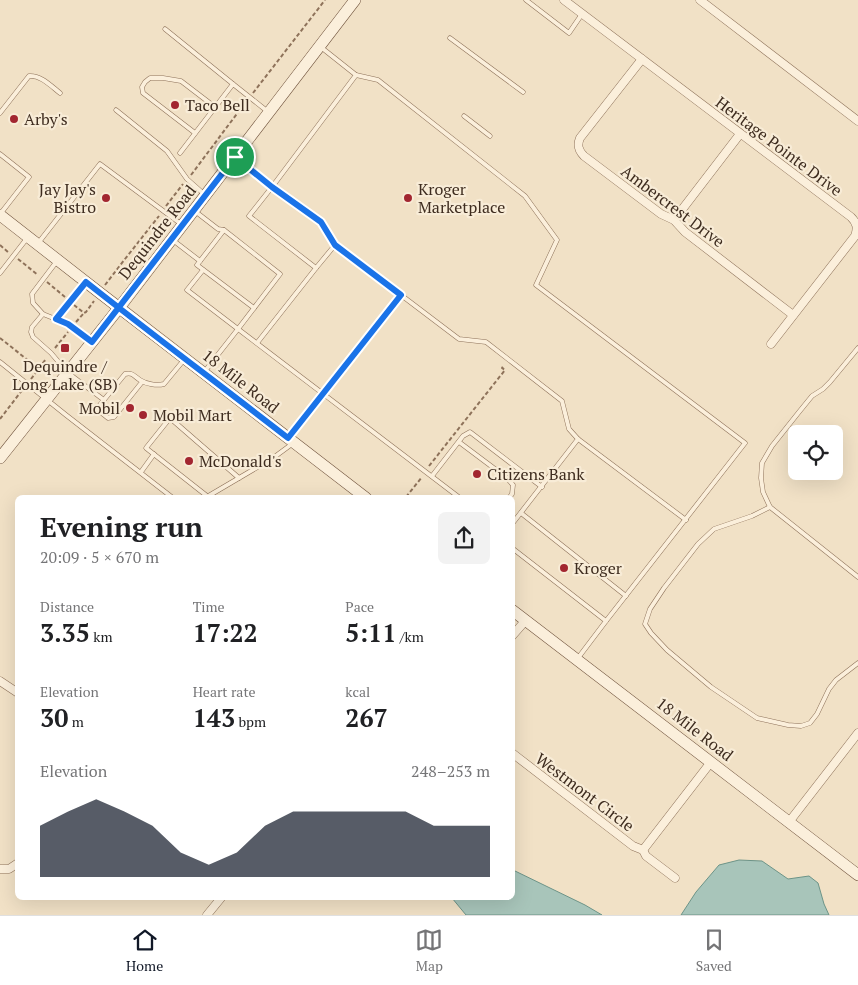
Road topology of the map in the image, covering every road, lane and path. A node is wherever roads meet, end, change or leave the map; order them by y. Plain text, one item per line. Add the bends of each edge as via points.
1 (325, 0) edge
2 (356, 0) edge
3 (526, 0) edge
4 (564, 0) edge
5 (700, 0) edge
6 (582, 14) junction
7 (165, 29) dead end
8 (450, 38) dead end
9 (320, 46) junction
10 (642, 59) junction
11 (356, 75) junction
12 (233, 84) junction
13 (255, 90) dead end
14 (523, 92) dead end
15 (60, 93) dead end
16 (244, 104) dead end
17 (215, 107) junction
18 (116, 110) dead end
19 (0, 113) edge
20 (269, 113) junction
21 (464, 116) dead end
22 (858, 121) edge
23 (195, 133) junction
24 (740, 134) junction
25 (490, 136) dead end
26 (180, 153) dead end
27 (0, 154) edge
28 (235, 157) junction
29 (190, 175) dead end
30 (184, 184) dead end
31 (272, 187) junction
32 (206, 195) junction
33 (167, 205) dead end
34 (194, 210) junction
35 (0, 215) edge
36 (159, 216) dead end
37 (674, 220) junction
38 (183, 226) junction
39 (224, 230) junction
40 (172, 239) junction
41 (33, 240) junction
42 (0, 245) edge
43 (335, 245) junction
44 (6, 250) dead end
45 (58, 260) junction
46 (21, 261) dead end
47 (200, 261) junction
48 (316, 268) junction
49 (202, 270) junction
50 (0, 273) edge
51 (36, 273) dead end
52 (112, 277) dead end
53 (86, 282) junction
54 (49, 284) dead end
55 (63, 295) dead end
56 (401, 295) junction
57 (74, 305) dead end
58 (119, 308) junction
59 (254, 308) junction
60 (43, 314) junction
61 (793, 315) junction
62 (56, 319) junction
63 (76, 322) dead end
64 (238, 329) junction
65 (68, 332) dead end
66 (0, 338) edge
67 (92, 342) junction
68 (257, 343) junction
69 (771, 344) dead end
70 (858, 348) edge
71 (54, 349) dead end
72 (48, 357) dead end
73 (185, 358) junction
74 (0, 362) edge
75 (504, 364) dead end
76 (39, 369) junction
77 (68, 372) junction
78 (204, 372) junction
79 (32, 378) dead end
80 (142, 382) junction
81 (23, 389) dead end
82 (323, 393) junction
83 (46, 400) junction
84 (104, 400) junction
85 (0, 419) edge
86 (578, 439) junction
87 (291, 440) junction
88 (459, 442) junction
89 (154, 454) junction
90 (0, 458) edge
91 (429, 466) dead end
92 (140, 472) junction
93 (423, 476) dead end
94 (432, 476) junction
95 (239, 478) junction
96 (542, 487) junction
97 (169, 495) edge
98 (204, 495) edge
99 (209, 495) edge
100 (360, 495) edge
101 (408, 495) edge
102 (456, 495) edge
103 (511, 495) edge
104 (770, 507) junction
105 (521, 513) junction
106 (515, 520) edge
107 (686, 520) junction
108 (515, 550) edge
109 (858, 577) edge
110 (626, 596) junction
111 (515, 612) edge
112 (526, 620) junction
113 (606, 621) junction
114 (515, 633) edge
115 (578, 659) junction
116 (858, 663) edge
117 (0, 681) edge
118 (15, 691) edge
119 (858, 733) edge
120 (515, 755) edge
121 (711, 762) junction
122 (789, 822) junction
123 (642, 850) junction
124 (15, 865) edge
125 (0, 869) edge
126 (858, 875) edge
127 (675, 878) dead end
128 (219, 900) edge
129 (207, 915) edge

1 - 13 path
2 - 9 main road, Dequindre Road
3 - 6 lane via 569,32
4 - 6 street, Heritage Pointe Drive
5 - 22 street
6 - 10 street, Heritage Pointe Drive
7 - 12 lane
8 - 14 lane
9 - 11 lane
9 - 20 main road, Dequindre Road
10 - 24 street, Heritage Pointe Drive
10 - 37 street, Ambercrest Drive via 580,138 578,147 584,156 661,214
11 - 31 lane
11 - 107 lane via 378,80 525,196 557,240 536,285 745,442
12 - 17 lane
12 - 20 lane
15 - 19 lane via 35,76 29,76
16 - 29 path
17 - 23 lane
17 - 23 lane via 181,81 150,78 145,82 143,93
18 - 32 lane via 167,151 187,179
20 - 28 main road, Dequindre Road
21 - 25 lane
23 - 26 lane
24 - 37 street
24 - 61 street, Heritage Pointe Drive via 851,217 857,226 855,236
27 - 35 lane via 29,177
28 - 31 lane
28 - 32 main road, Dequindre Road
30 - 33 path
31 - 43 lane via 321,222
31 - 48 lane via 248,216
32 - 34 main road, Dequindre Road
34 - 38 main road, Dequindre Road
34 - 39 lane
35 - 41 main road, 18 Mile Road
36 - 52 path
37 - 61 street, Ambercrest Drive via 685,232
38 - 40 main road, Dequindre Road
38 - 41 lane via 100,164
39 - 47 lane
39 - 59 lane via 280,274
40 - 47 lane
40 - 58 main road, Dequindre Road
41 - 45 main road, 18 Mile Road
41 - 50 lane
42 - 44 path
43 - 48 lane
43 - 56 lane
45 - 53 main road, 18 Mile Road
45 - 60 lane via 32,294 33,303
46 - 51 path
47 - 49 lane via 197,265
48 - 68 lane
49 - 59 lane
49 - 64 lane via 188,290
53 - 58 main road, 18 Mile Road
53 - 62 lane
54 - 55 path
56 - 82 lane
56 - 86 lane via 459,339 486,342 562,401 570,429
57 - 63 path via 85,312
58 - 67 main road, Dequindre Road
58 - 73 main road, 18 Mile Road
59 - 64 lane
60 - 62 lane
60 - 77 lane via 32,327 33,337
61 - 69 street, Heritage Pointe Drive
62 - 67 lane
64 - 68 lane
64 - 78 lane
65 - 71 path
66 - 76 path
67 - 77 main road, Dequindre Road
68 - 82 lane
70 - 104 lane via 830,382 812,396 762,463 761,478
72 - 76 path
73 - 78 main road, 18 Mile Road
73 - 80 lane via 164,384
74 - 83 lane
75 - 91 path via 502,368 505,370
76 - 79 path
77 - 83 main road, Dequindre Road
77 - 84 lane
78 - 87 main road, 18 Mile Road
80 - 84 lane via 132,374 125,374
80 - 84 lane via 114,417 108,418 98,410
81 - 85 path
82 - 87 lane
82 - 94 lane
83 - 90 main road, Dequindre Road
83 - 92 lane
86 - 96 lane
86 - 107 lane
87 - 95 lane via 273,458
87 - 100 main road, 18 Mile Road
88 - 94 lane
88 - 96 lane via 470,432
88 - 103 lane via 507,478 513,485
89 - 92 lane
89 - 95 lane via 146,448 170,418
89 - 98 lane
92 - 97 lane
93 - 101 path
94 - 102 lane
95 - 99 lane
96 - 105 lane
104 - 109 lane
104 - 116 lane via 714,529 698,544 664,588 650,609 645,624 667,650 711,687 758,718 788,725 801,726 810,722 828,689
105 - 106 lane
105 - 110 lane
107 - 110 lane
108 - 113 lane
110 - 113 lane
111 - 112 main road, 18 Mile Road
112 - 114 street
112 - 115 main road, 18 Mile Road
113 - 115 lane
115 - 121 main road, 18 Mile Road
117 - 118 street
119 - 122 street
120 - 123 street, Westmont Circle
121 - 122 main road, 18 Mile Road
121 - 123 street, Westmont Circle
122 - 126 main road, 18 Mile Road
123 - 127 street, Westmont Circle
124 - 125 street
128 - 129 street

